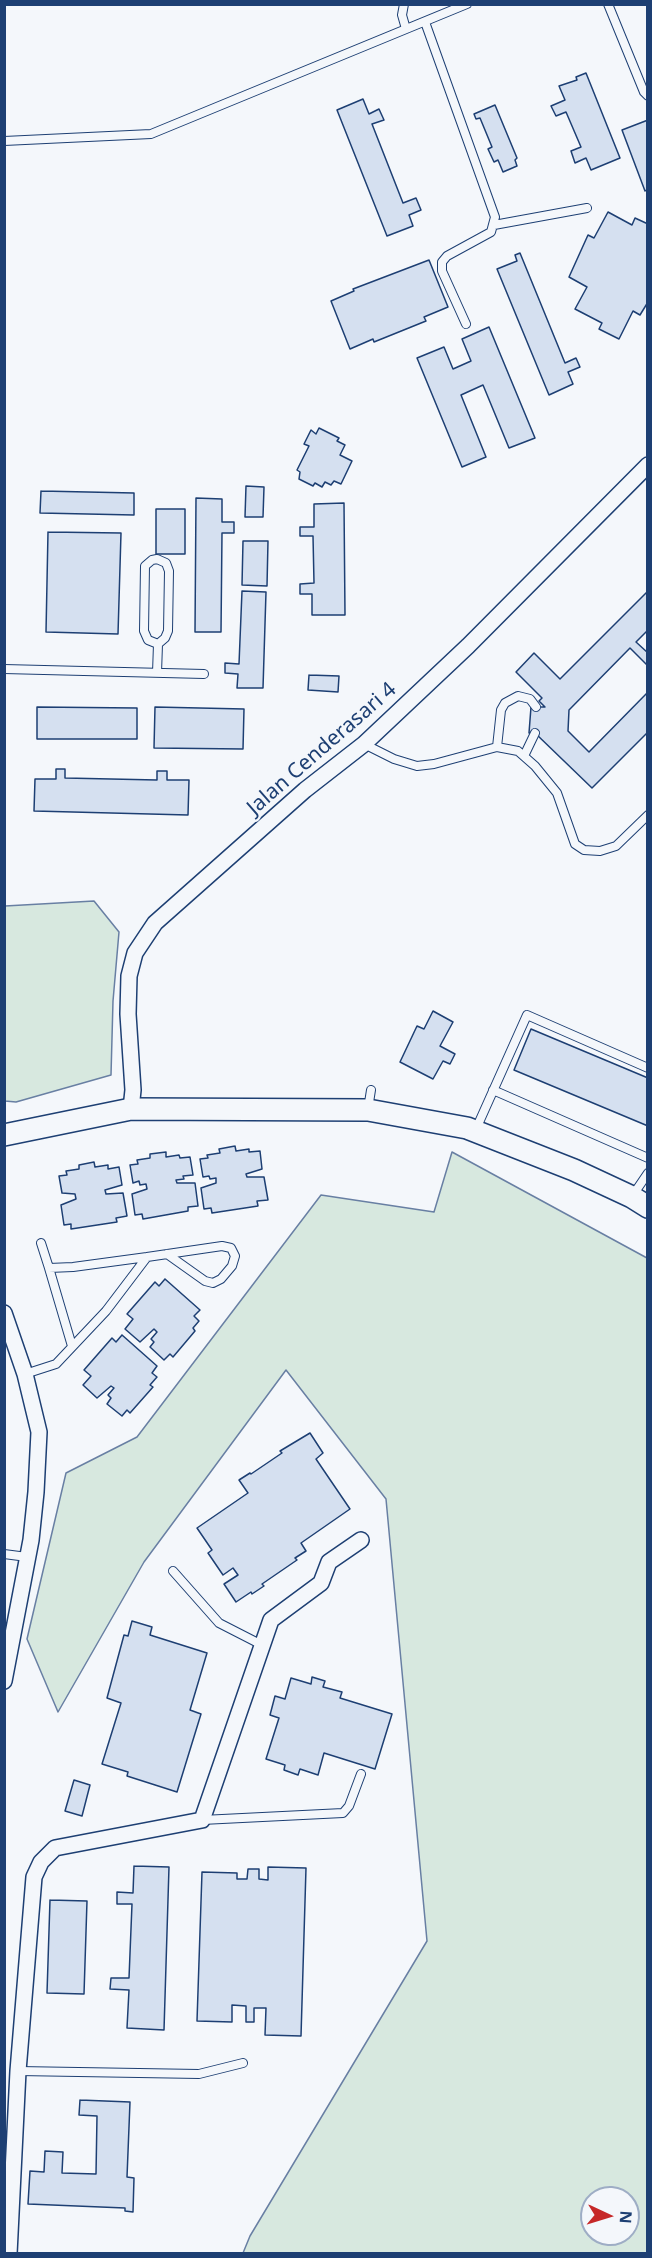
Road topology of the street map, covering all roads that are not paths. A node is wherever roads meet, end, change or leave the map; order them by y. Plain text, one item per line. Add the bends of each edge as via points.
1 (404, 4) edge
2 (467, 4) edge
3 (608, 4) edge
4 (425, 22) junction
5 (406, 29) junction
6 (648, 96) edge
7 (4, 141) edge
8 (587, 208) dead end
9 (494, 225) junction
10 (466, 324) dead end
11 (648, 465) edge
12 (158, 644) junction
13 (4, 669) edge
14 (157, 673) junction
15 (204, 674) dead end
16 (536, 707) dead end
17 (535, 733) dead end
18 (364, 744) junction
19 (496, 747) junction
20 (524, 756) junction
21 (648, 815) edge
22 (648, 1068) edge
23 (493, 1090) junction
24 (131, 1109) junction
25 (464, 1128) junction
26 (4, 1135) edge
27 (648, 1158) edge
28 (648, 1173) edge
29 (640, 1202) edge
30 (41, 1243) dead end
31 (167, 1254) junction
32 (147, 1257) junction
33 (49, 1268) junction
34 (4, 1313) edge
35 (72, 1346) junction
36 (26, 1374) junction
37 (361, 1540) dead end
38 (4, 1554) edge
39 (27, 1557) junction
40 (173, 1571) dead end
41 (262, 1645) junction
42 (4, 1681) edge
43 (361, 1774) dead end
44 (202, 1820) junction
45 (243, 2063) dead end
46 (18, 2071) junction
47 (9, 2253) edge

1 - 5 lane
2 - 4 lane
3 - 6 lane
4 - 5 lane
4 - 9 lane via 495,217
5 - 7 lane via 151,134
8 - 9 lane
9 - 10 lane via 491,232 442,262 442,271
11 - 18 street, Jalan Cenderasari 4
12 - 12 lane via 148,640 144,631 144,571 148,562 157,559 166,563 169,571 168,631
12 - 14 lane
13 - 14 lane
14 - 15 lane
16 - 19 lane via 530,699 518,696 505,703
17 - 20 lane
18 - 19 lane via 417,766
18 - 24 street, Jalan Cenderasari 4 via 305,790 155,923 135,953 129,976 128,1014
19 - 20 lane
20 - 21 lane via 557,792 575,844 584,850 616,846
22 - 23 lane via 527,1015
23 - 25 lane
23 - 27 lane
24 - 25 street via 238,1108 369,1100
24 - 26 street
25 - 29 street via 574,1170
28 - 29 lane
30 - 33 lane
31 - 31 lane via 222,1246 231,1248 235,1256 232,1266 213,1284
31 - 32 lane
32 - 33 lane
32 - 35 lane via 106,1311
33 - 35 lane
34 - 36 street
35 - 36 lane via 56,1364
36 - 39 street via 39,1432
37 - 41 street via 329,1562 321,1583 271,1620
38 - 39 lane
39 - 42 street
40 - 41 lane via 219,1623
41 - 44 street
43 - 44 lane via 343,1813
44 - 46 street via 55,1848 41,1862 34,1877
45 - 46 lane via 199,2074
46 - 47 street

